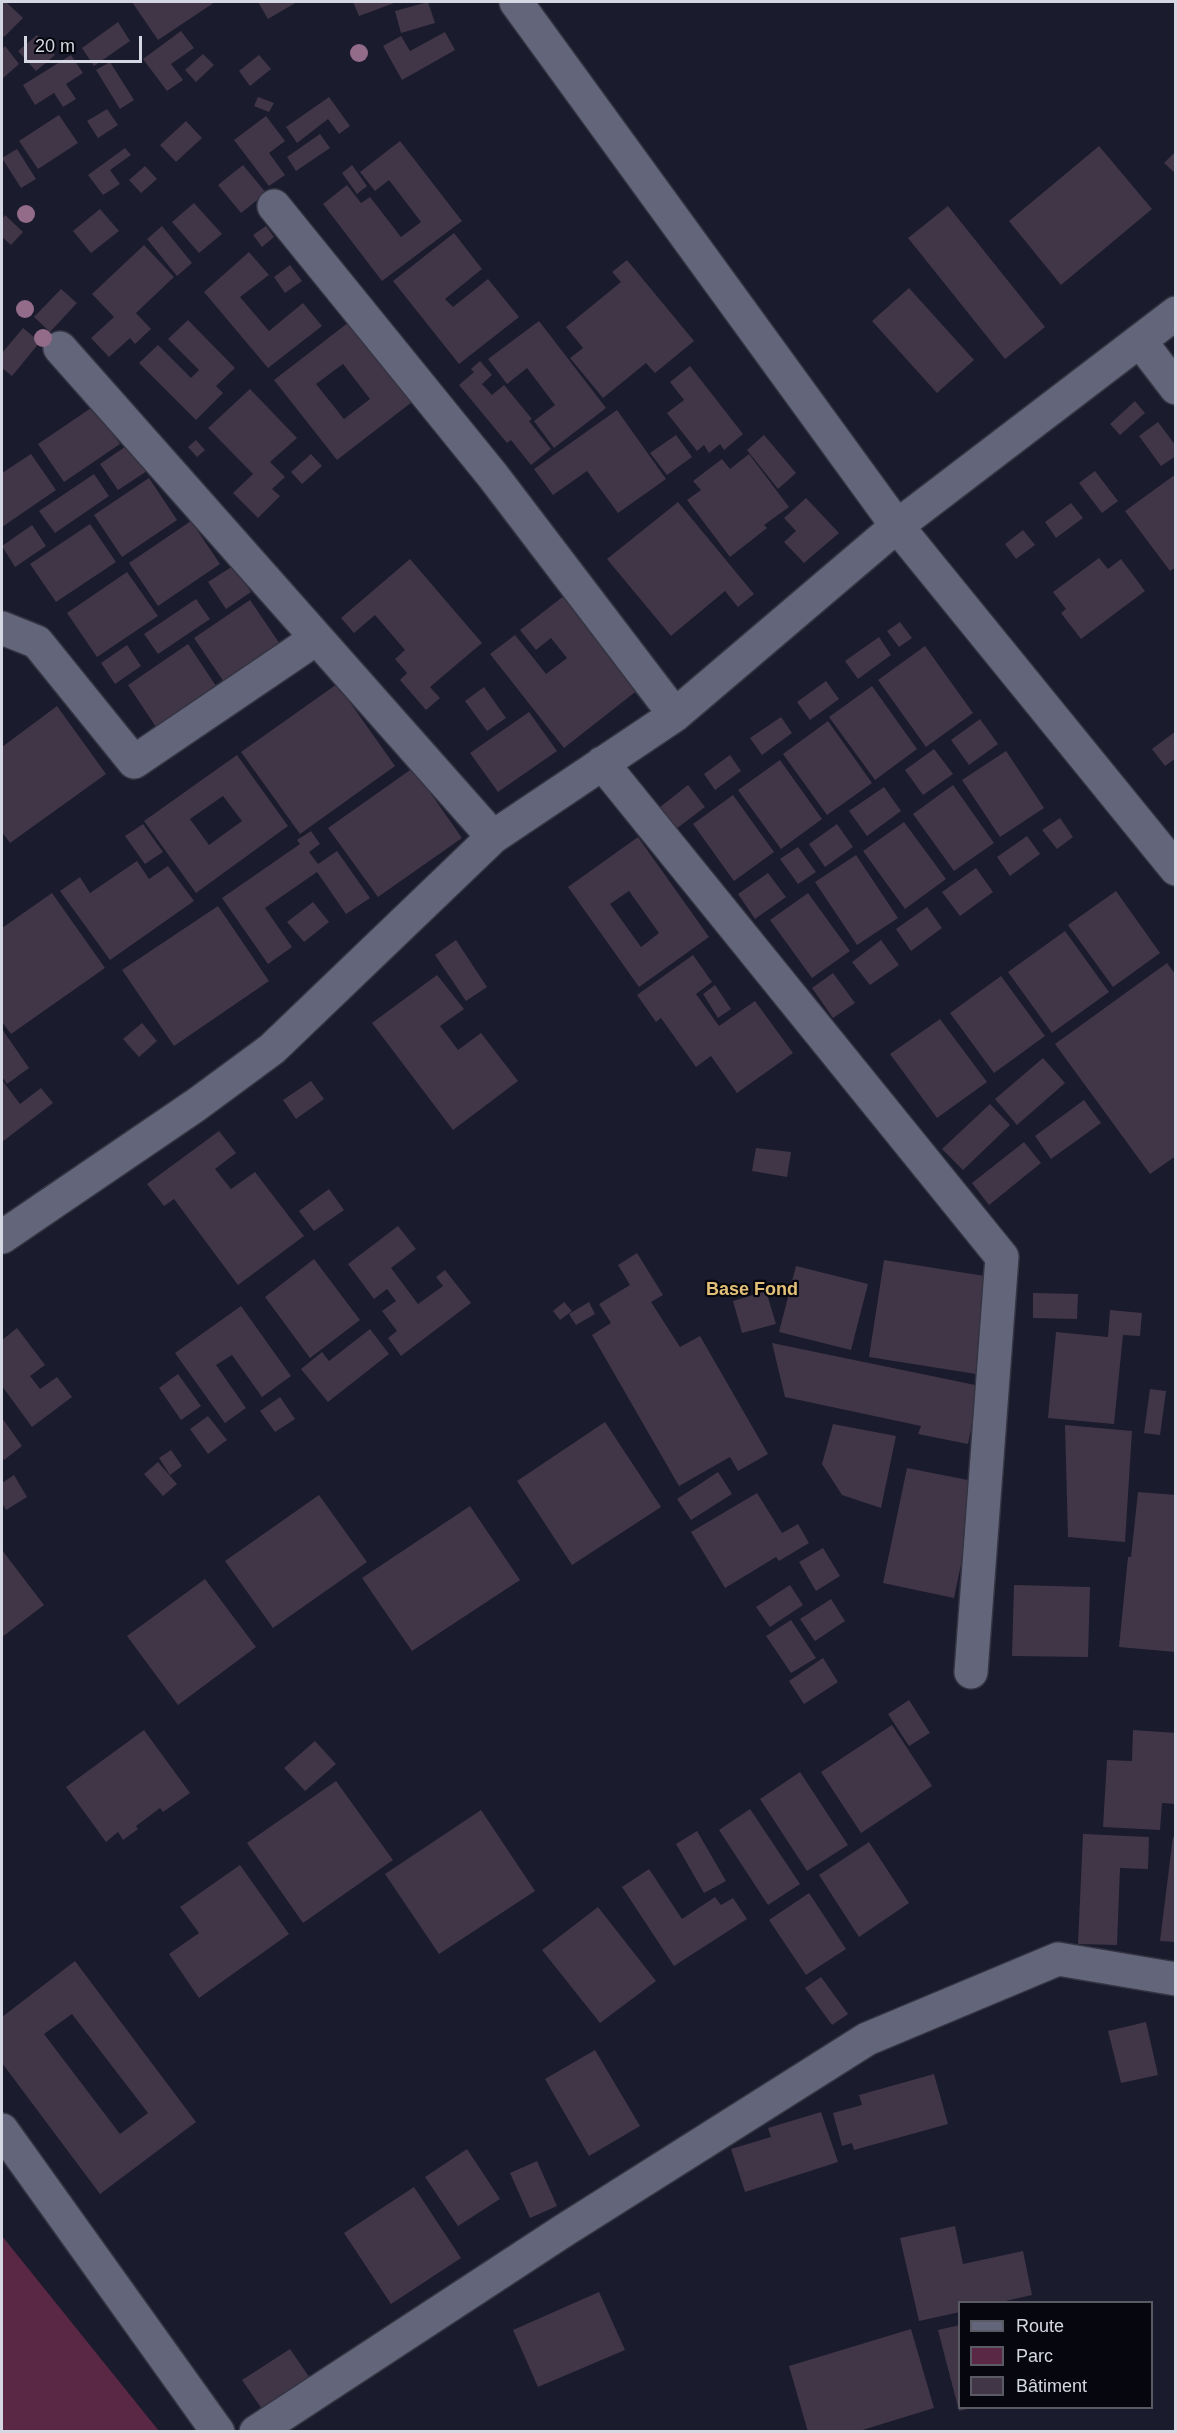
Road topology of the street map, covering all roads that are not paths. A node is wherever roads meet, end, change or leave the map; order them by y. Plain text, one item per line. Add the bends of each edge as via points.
1 (516, 2) edge
2 (274, 206) dead end
3 (1176, 313) edge
4 (1140, 341) junction
5 (60, 348) dead end
6 (1176, 388) edge
7 (897, 526) junction
8 (2, 628) edge
9 (317, 638) junction
10 (675, 715) junction
11 (602, 763) junction
12 (493, 837) junction
13 (1176, 869) edge
14 (2, 1237) edge
15 (971, 1672) dead end
16 (1176, 1979) edge
17 (2, 2130) edge
18 (218, 2432) edge
19 (256, 2432) edge

1 - 7 street
2 - 10 street via 493,476
3 - 4 street
4 - 6 street
4 - 7 street
5 - 9 street
7 - 10 street
7 - 13 street
8 - 9 street via 37,642 134,762
9 - 12 street
10 - 11 street
11 - 12 street
11 - 15 street via 1002,1257
12 - 14 street via 272,1049
16 - 19 street via 1058,1959 867,2039
17 - 18 street

